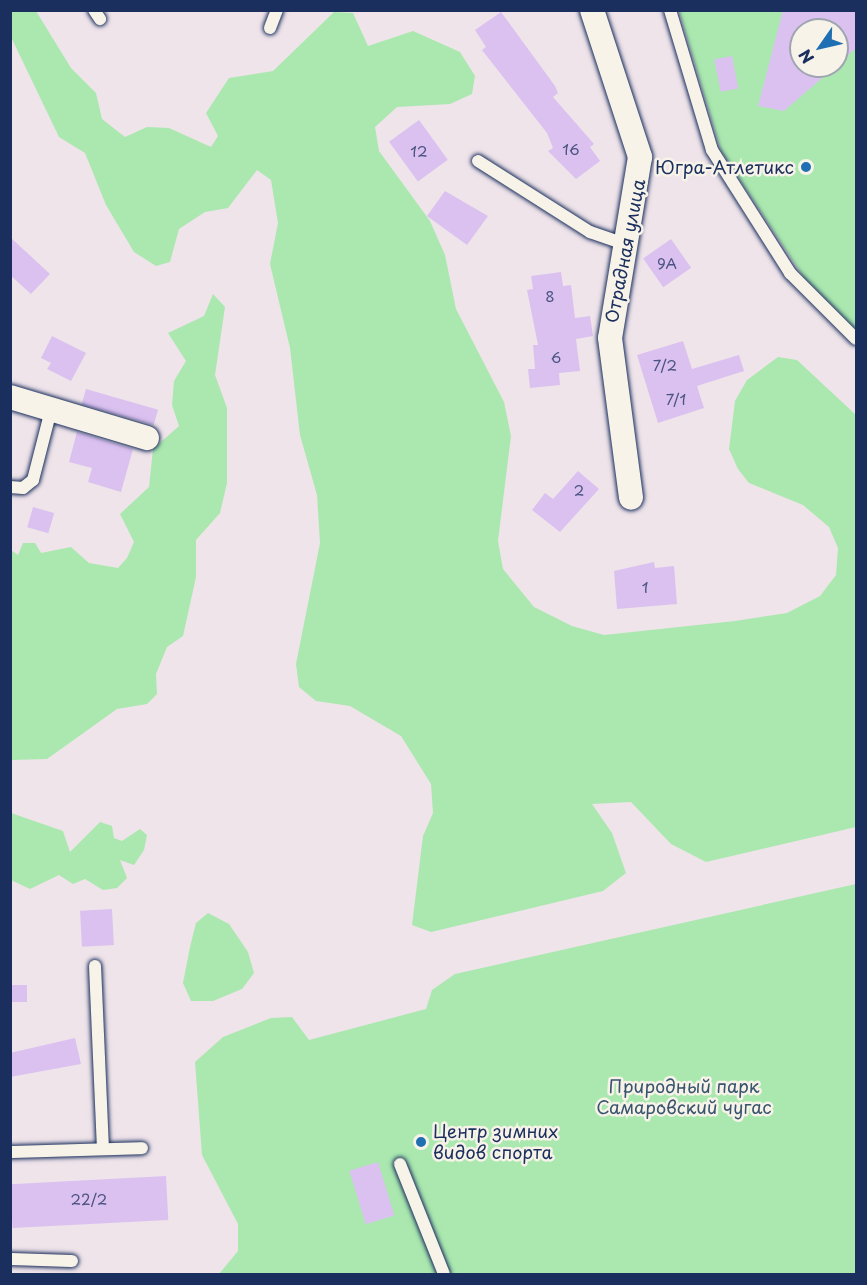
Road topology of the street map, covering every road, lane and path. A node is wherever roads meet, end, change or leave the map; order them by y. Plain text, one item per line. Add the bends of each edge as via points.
1 (277, 10) edge
2 (592, 10) edge
3 (670, 10) edge
4 (270, 28) dead end
5 (478, 161) dead end
6 (624, 244) junction
7 (856, 339) edge
8 (10, 398) edge
9 (51, 410) junction
10 (147, 438) dead end
11 (10, 487) edge
12 (632, 498) dead end
13 (95, 966) dead end
14 (142, 1148) dead end
15 (103, 1149) junction
16 (10, 1152) edge
17 (400, 1164) dead end
18 (10, 1259) edge
19 (72, 1261) dead end
20 (444, 1275) edge

1 - 4 lane
2 - 6 street, Отрадная улица via 640,157 638,196
3 - 7 lane via 712,150 796,279
5 - 6 lane via 590,232
6 - 12 street, Отрадная улица via 612,304 610,358
8 - 9 street
9 - 10 street
9 - 11 lane via 33,480 23,488
13 - 15 lane
14 - 15 lane
15 - 16 lane
17 - 20 lane
18 - 19 lane

